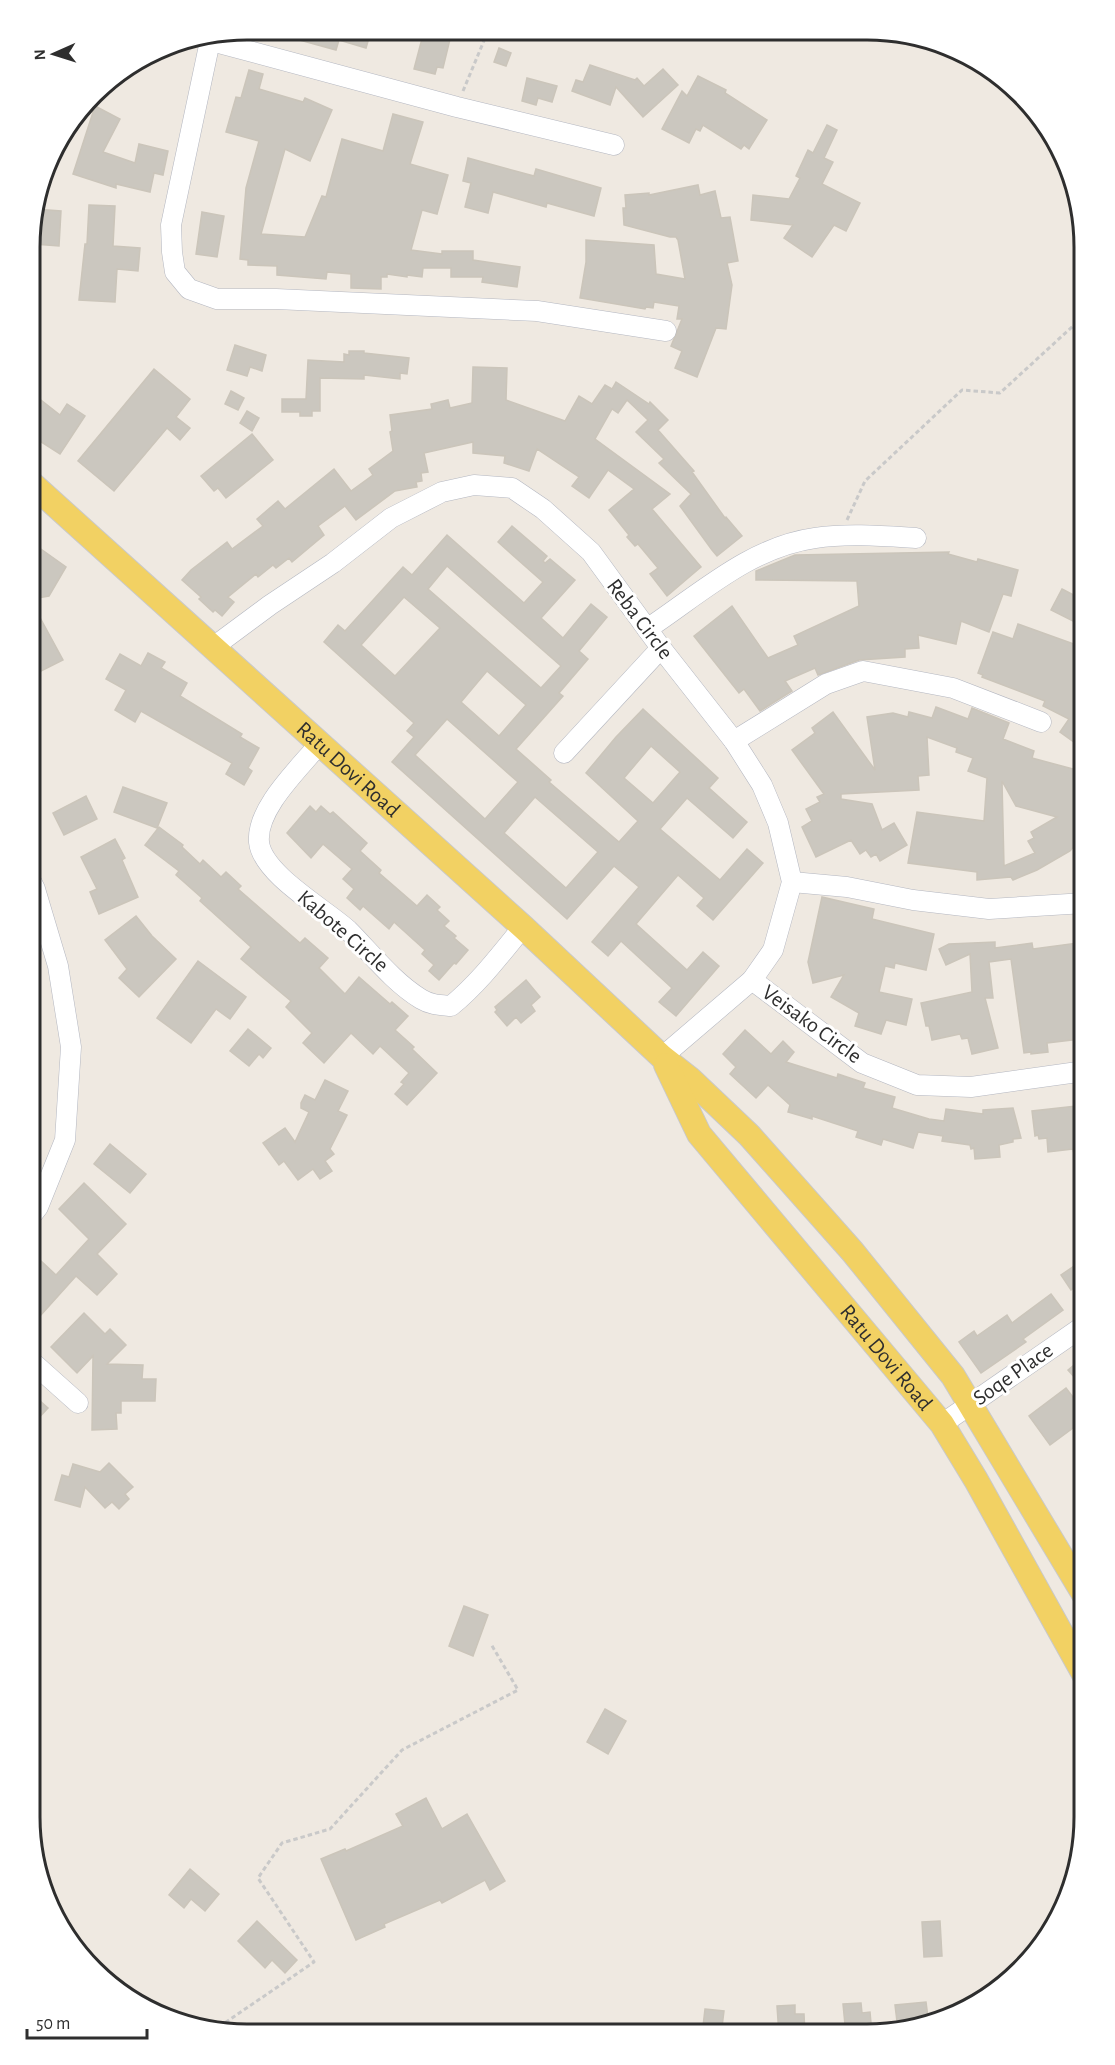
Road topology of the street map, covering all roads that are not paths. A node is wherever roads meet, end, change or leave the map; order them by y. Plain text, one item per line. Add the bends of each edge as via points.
1 (218, 43) edge
2 (206, 44) edge
3 (614, 145) dead end
4 (666, 331) dead end
5 (40, 491) edge
6 (916, 537) dead end
7 (647, 629) junction
8 (212, 648) junction
9 (661, 648) junction
10 (1041, 722) dead end
11 (734, 741) junction
12 (320, 743) junction
13 (564, 753) dead end
14 (792, 882) junction
15 (1074, 903) edge
16 (40, 905) edge
17 (523, 927) junction
18 (752, 980) junction
19 (662, 1057) junction
20 (1074, 1073) edge
21 (40, 1202) edge
22 (1074, 1333) edge
23 (40, 1370) edge
24 (78, 1402) dead end
25 (970, 1404) junction
26 (942, 1424) junction
27 (1074, 1578) edge
28 (1074, 1658) edge

1 - 3 street
2 - 4 street via 171,225 175,272 189,289 217,298 537,311
5 - 8 main road, Ratu Dovi Road
6 - 7 street via 816,537 777,548 726,573
7 - 8 street, Reba Circle via 591,552 543,509 512,488 474,485 442,492 391,518
7 - 9 street, Reba Circle
8 - 12 main road, Ratu Dovi Road
9 - 11 street, Reba Circle
9 - 13 street
10 - 11 street via 953,688 863,671 826,684
11 - 14 street, Reba Circle via 762,785 778,823
12 - 17 main road, Ratu Dovi Road
12 - 17 street, Kabote Circle via 268,808 260,824 259,843 265,858 300,894 346,928 386,970 431,1005 451,1006 467,993
14 - 15 street via 989,909
14 - 18 street, Reba Circle via 773,950
16 - 21 street via 58,966 70,1047 65,1140
17 - 19 main road, Ratu Dovi Road
18 - 19 street, Reba Circle
18 - 20 street, Veisako Circle via 862,1063 917,1085 971,1087
19 - 25 main road, Ratu Dovi Road via 749,1135 836,1233 953,1376
19 - 26 main road, Ratu Dovi Road via 699,1134
22 - 25 street, Soqe Place
23 - 24 street
25 - 26 street, Soqe Place
25 - 27 main road, Ratu Dovi Road
26 - 28 main road, Ratu Dovi Road

